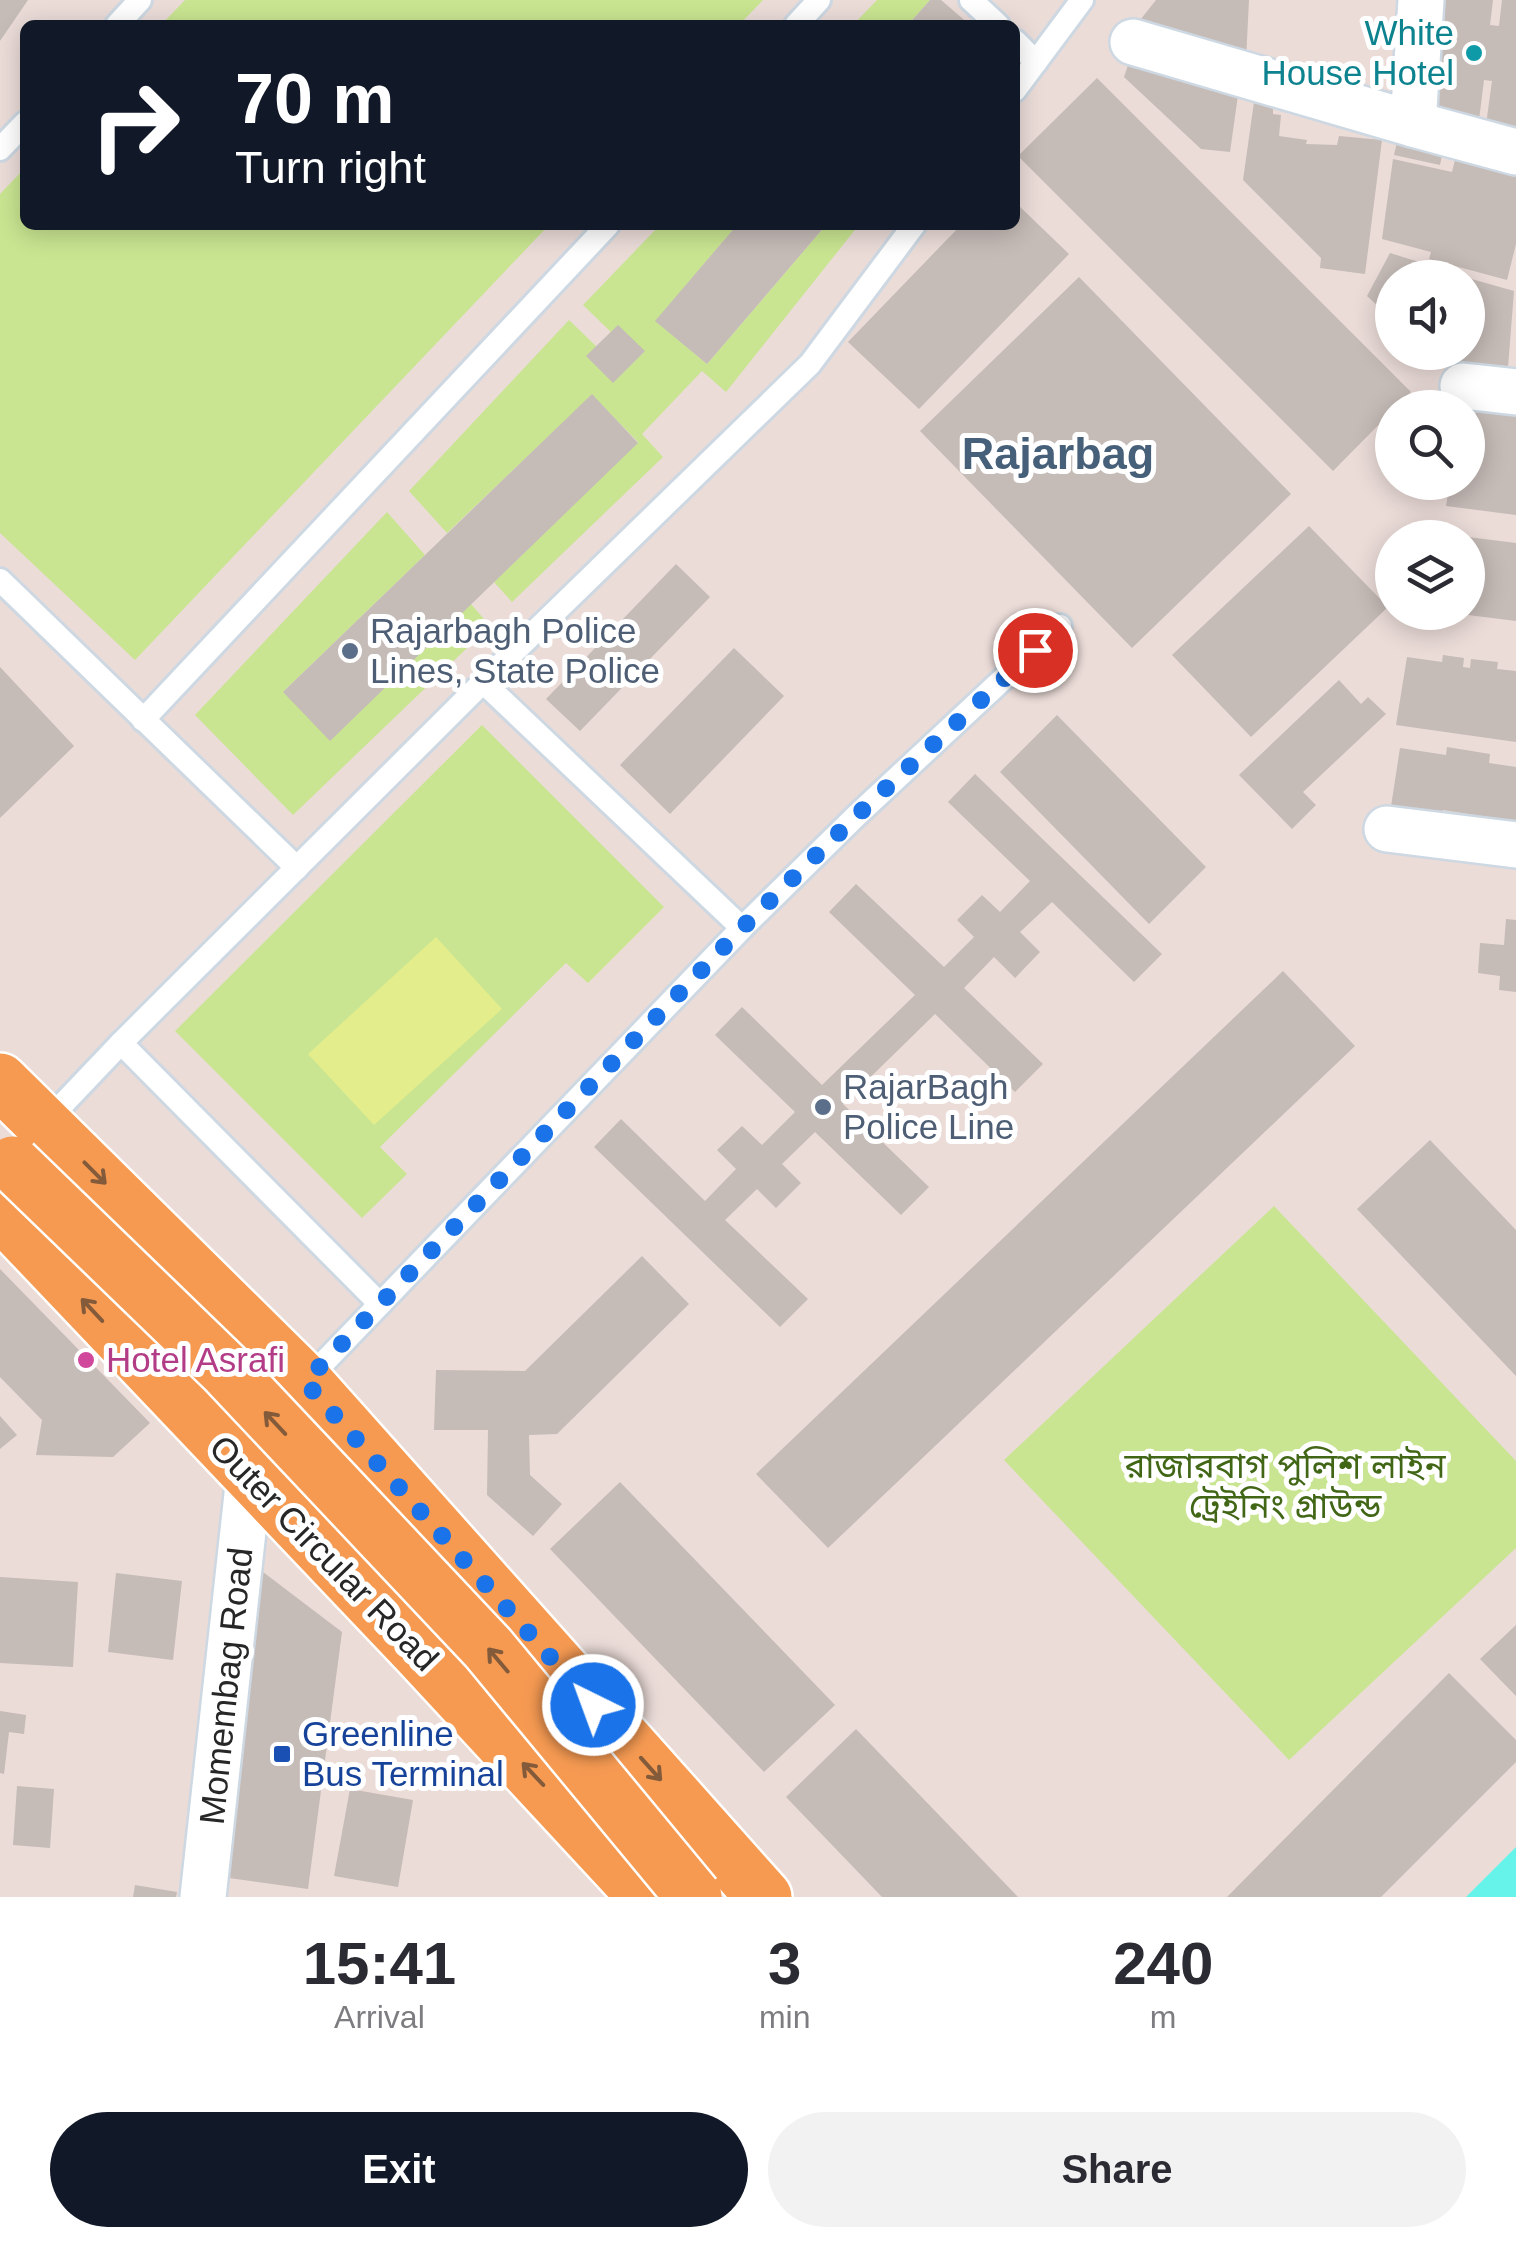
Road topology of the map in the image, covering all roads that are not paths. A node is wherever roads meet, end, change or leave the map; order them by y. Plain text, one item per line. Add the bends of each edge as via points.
1 (140, 0) edge
2 (819, 0) edge
3 (971, 0) edge
4 (1082, 0) edge
5 (1420, 0) edge
6 (122, 20) edge
7 (801, 20) edge
8 (993, 20) edge
9 (1133, 42) dead end
10 (1020, 46) edge
11 (1036, 62) junction
12 (1020, 83) edge
13 (1414, 124) junction
14 (20, 128) edge
15 (0, 149) edge
16 (1516, 152) edge
17 (603, 230) edge
18 (910, 230) edge
19 (1463, 386) dead end
20 (1516, 392) edge
21 (0, 580) edge
22 (1060, 626) dead end
23 (484, 682) junction
24 (144, 720) junction
25 (1387, 828) dead end
26 (1516, 844) edge
27 (297, 868) junction
28 (742, 928) junction
29 (122, 1044) junction
30 (0, 1081) edge
31 (14, 1162) edge
32 (380, 1304) junction
33 (305, 1382) junction
34 (249, 1476) junction
35 (724, 1851) junction
36 (203, 1897) edge
37 (646, 1897) edge
38 (674, 1897) edge
39 (694, 1897) edge
40 (764, 1897) edge

1 - 6 lane
2 - 7 lane
3 - 8 lane
4 - 11 lane
5 - 13 street
9 - 13 street
10 - 11 lane
11 - 12 lane
13 - 16 street
14 - 15 lane
17 - 24 lane
18 - 23 lane via 810,364
19 - 20 street
21 - 24 lane
22 - 28 lane
23 - 27 lane
23 - 28 lane
24 - 27 lane
25 - 26 street
27 - 29 lane
28 - 32 lane
29 - 31 lane
29 - 32 lane
30 - 31 main road, Outer Circular Road
31 -> 33 main road, Outer Circular Road
34 -> 31 main road, Outer Circular Road
39 -> 31 main road, bridge via 488,1648 225,1370
32 - 33 lane
33 -> 35 main road, Outer Circular Road
34 - 36 street, Momembag Road
37 -> 34 main road, Outer Circular Road
35 - 38 main road
35 - 40 main road, Outer Circular Road

